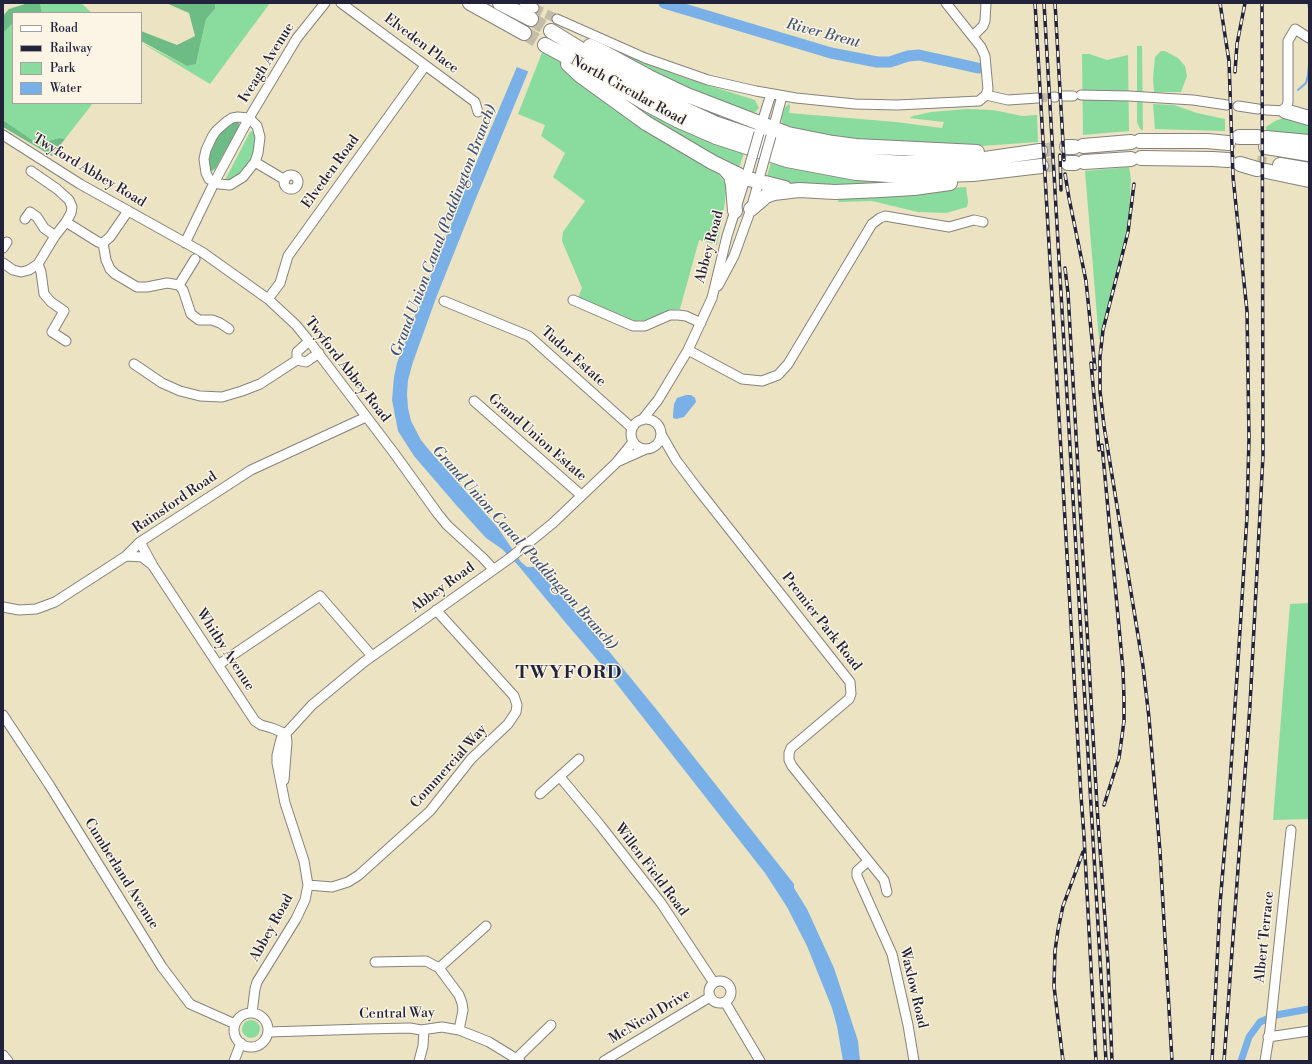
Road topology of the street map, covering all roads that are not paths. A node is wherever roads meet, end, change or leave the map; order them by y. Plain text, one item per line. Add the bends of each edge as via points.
1 (325, 3) edge
2 (341, 3) edge
3 (470, 3) edge
4 (500, 3) edge
5 (524, 3) edge
6 (946, 3) edge
7 (986, 3) edge
8 (532, 14) joint
9 (554, 28) junction
10 (524, 33) tunnel mouth
11 (973, 36) junction
12 (1309, 38) edge
13 (425, 66) junction
14 (771, 94) junction
15 (986, 95) junction
16 (782, 96) junction
17 (1057, 97) tunnel mouth
18 (1038, 98) tunnel mouth
19 (1227, 105) dead end
20 (1238, 106) dead end
21 (1285, 111) junction
22 (478, 112) dead end
23 (249, 118) junction
24 (1309, 118) edge
25 (766, 131) junction
26 (4, 139) edge
27 (1262, 142) junction
28 (1309, 142) edge
29 (1075, 147) tunnel mouth
30 (1309, 154) edge
31 (255, 162) junction
32 (1076, 163) tunnel mouth
33 (1262, 167) junction
34 (725, 169) junction
35 (1309, 170) edge
36 (31, 171) dead end
37 (753, 176) junction
38 (285, 180) dead end
39 (1309, 180) edge
40 (214, 183) junction
41 (799, 190) junction
42 (751, 209) junction
43 (734, 211) junction
44 (128, 212) junction
45 (25, 218) dead end
46 (66, 222) junction
47 (983, 222) dead end
48 (55, 236) junction
49 (185, 242) junction
50 (103, 243) junction
51 (195, 259) dead end
52 (3, 263) edge
53 (38, 264) junction
54 (179, 285) junction
55 (712, 298) junction
56 (268, 299) junction
57 (573, 300) dead end
58 (444, 301) dead end
59 (701, 323) junction
60 (229, 329) dead end
61 (66, 341) dead end
62 (309, 341) junction
63 (688, 350) junction
64 (319, 353) junction
65 (297, 360) junction
66 (134, 364) dead end
67 (658, 400) junction
68 (474, 401) dead end
69 (366, 417) junction
70 (642, 420) junction
71 (632, 428) junction
72 (659, 429) junction
73 (633, 442) junction
74 (648, 449) junction
75 (676, 460) junction
76 (616, 463) junction
77 (581, 495) junction
78 (140, 542) junction
79 (126, 556) junction
80 (153, 566) junction
81 (493, 569) junction
82 (3, 607) edge
83 (436, 610) junction
84 (372, 656) junction
85 (218, 665) junction
86 (3, 715) edge
87 (286, 734) junction
88 (580, 759) dead end
89 (560, 777) junction
90 (540, 794) dead end
91 (1291, 830) dead end
92 (868, 861) junction
93 (308, 885) junction
94 (887, 892) dead end
95 (486, 926) dead end
96 (374, 962) dead end
97 (439, 968) junction
98 (714, 983) junction
99 (710, 997) junction
100 (725, 1002) junction
101 (252, 1013) junction
102 (235, 1024) junction
103 (550, 1025) dead end
104 (424, 1030) junction
105 (459, 1030) junction
106 (1309, 1031) edge
107 (268, 1032) junction
108 (1268, 1037) junction
109 (241, 1043) junction
110 (3, 1055) edge
111 (518, 1060) edge
112 (8, 1061) edge
113 (234, 1061) edge
114 (418, 1061) edge
115 (604, 1061) edge
116 (760, 1061) edge
117 (914, 1061) edge
118 (1265, 1061) edge

1 - 23 street, Iveagh Avenue via 297,38
2 - 13 street, Elveden Place
3 - 10 highway
4 - 8 highway
5 - 8 street
6 - 11 street
7 - 11 street via 983,26
9 - 14 street via 708,80
9 - 25 highway via 649,77
9 - 25 highway, North Circular Road via 635,83 665,100 717,124 776,144 844,158 903,163 971,161 1040,151 969,152 856,146
11 - 15 street via 985,56 989,83
12 - 21 street via 1295,29 1288,41 1288,102
13 - 22 street, Elveden Place via 475,102
13 - 56 street, Elveden Road via 288,256 280,282
14 - 16 street
14 - 25 street, Abbey Road
15 - 16 street via 979,101 897,105 855,104
15 - 18 street via 1002,100
16 - 25 street, Abbey Road
17 - 19 street via 1129,96
20 - 21 street
21 - 24 highway
23 - 31 street, Iveagh Avenue via 257,126 260,137
23 - 40 street, Iveagh Avenue
23 - 40 street, Iveagh Avenue via 232,118 212,137 206,150 204,166 209,179
25 - 37 street, Abbey Road, bridge
25 - 37 street, Abbey Road, bridge
26 - 44 street, Twyford Abbey Road
27 - 28 highway
27 - 29 highway via 1157,140
27 - 30 highway
31 - 38 street
31 - 40 street, Iveagh Avenue via 243,177 230,185
32 - 33 highway via 1136,159 1213,159
33 - 35 highway
33 - 39 highway
34 - 37 highway
34 - 41 highway, North Circular Road via 646,123 581,76 545,45 677,120 730,143 787,160 856,173 904,176 973,174 1041,166 914,188 835,192
34 - 43 highway via 733,185
36 - 46 street via 69,200 72,206
37 - 41 highway
37 - 42 street, Abbey Road
37 - 43 street, Abbey Road
40 - 49 street, Iveagh Avenue
41 - 42 highway via 771,193
42 - 55 street, Abbey Road via 734,256
43 - 55 street, Abbey Road
44 - 49 street, Twyford Abbey Road
44 - 50 street
45 - 48 street via 30,212
46 - 48 street
46 - 50 street
47 - 63 street via 974,220 949,227 885,216 880,218 872,224 788,364 778,375 762,381 742,379
48 - 53 street
49 - 56 street, Twyford Abbey Road
50 - 54 street via 110,269 137,287 167,283
51 - 54 street
52 - 53 street via 21,272
53 - 61 street via 44,294 51,302 67,307 52,332
54 - 60 street via 192,314 199,320 212,320
55 - 59 street, Abbey Road
56 - 62 street, Twyford Abbey Road
57 - 59 street via 633,326 645,326 678,314
58 - 71 street, Tudor Estate via 528,336
59 - 63 street, Abbey Road
62 - 64 street, Twyford Abbey Road
62 - 65 street via 297,352
63 - 67 street, Abbey Road
64 - 65 street via 306,362
64 - 69 street, Twyford Abbey Road
65 - 66 street via 260,384 222,397 200,396 180,391 162,383
67 - 70 street, Abbey Road
67 - 72 street
68 - 77 street, Grand Union Estate
69 - 78 street, Rainsford Road via 251,470
69 - 81 street, Twyford Abbey Road via 438,514
70 - 71 street via 635,423
70 - 72 street via 650,420
71 - 73 street
72 - 74 street via 658,442
72 - 75 street, Premier Park Road
73 - 74 street
73 - 76 street, Abbey Road
74 - 75 street, Premier Park Road via 662,450
74 - 76 street, Abbey Road
75 - 92 street, Premier Park Road via 850,682 849,699 791,748 789,760
76 - 77 street, Abbey Road
77 - 81 street, Abbey Road via 553,523
78 - 79 street, Rainsford Road
78 - 80 street, Whitby Avenue
79 - 80 street, Whitby Avenue via 142,557
79 - 82 street, Rainsford Road via 55,602 36,609 19,610
80 - 85 street, Whitby Avenue
81 - 83 street, Abbey Road
83 - 84 street, Abbey Road
83 - 93 street, Commercial Way via 514,696 516,712 508,724 471,759 430,811 359,874 348,882 332,887
84 - 85 street via 320,596
84 - 87 street, Abbey Road via 312,705
85 - 87 street, Whitby Avenue via 255,721
86 - 102 street, Cumberland Avenue via 167,973 190,1004
87 - 93 street, Abbey Road via 281,739 277,764 290,819 306,867
88 - 89 street
89 - 90 street
89 - 98 street, Willen Field Road via 661,904
91 - 108 street, Albert Terrace
92 - 94 street, Premier Park Road via 884,880
92 - 117 street, Waxlow Road via 857,871 857,876 892,954
93 - 101 street, Abbey Road via 305,900 296,919 257,982
95 - 97 street
96 - 97 street via 426,961
97 - 105 street via 462,1003
98 - 99 street via 709,991
98 - 100 street via 724,982 730,986 731,994
99 - 100 street via 715,1002
99 - 115 street, McNicol Drive
100 - 116 street
101 - 102 street via 242,1016
101 - 107 street via 264,1019
102 - 109 street via 234,1032
103 - 111 street
104 - 105 street, Central Way via 442,1027
104 - 107 street, Central Way via 410,1028
104 - 114 street via 423,1046
105 - 111 street, Central Way via 489,1042
106 - 108 street
107 - 109 street via 258,1045 249,1046
108 - 118 street, Albert Terrace
109 - 113 street
110 - 112 street

